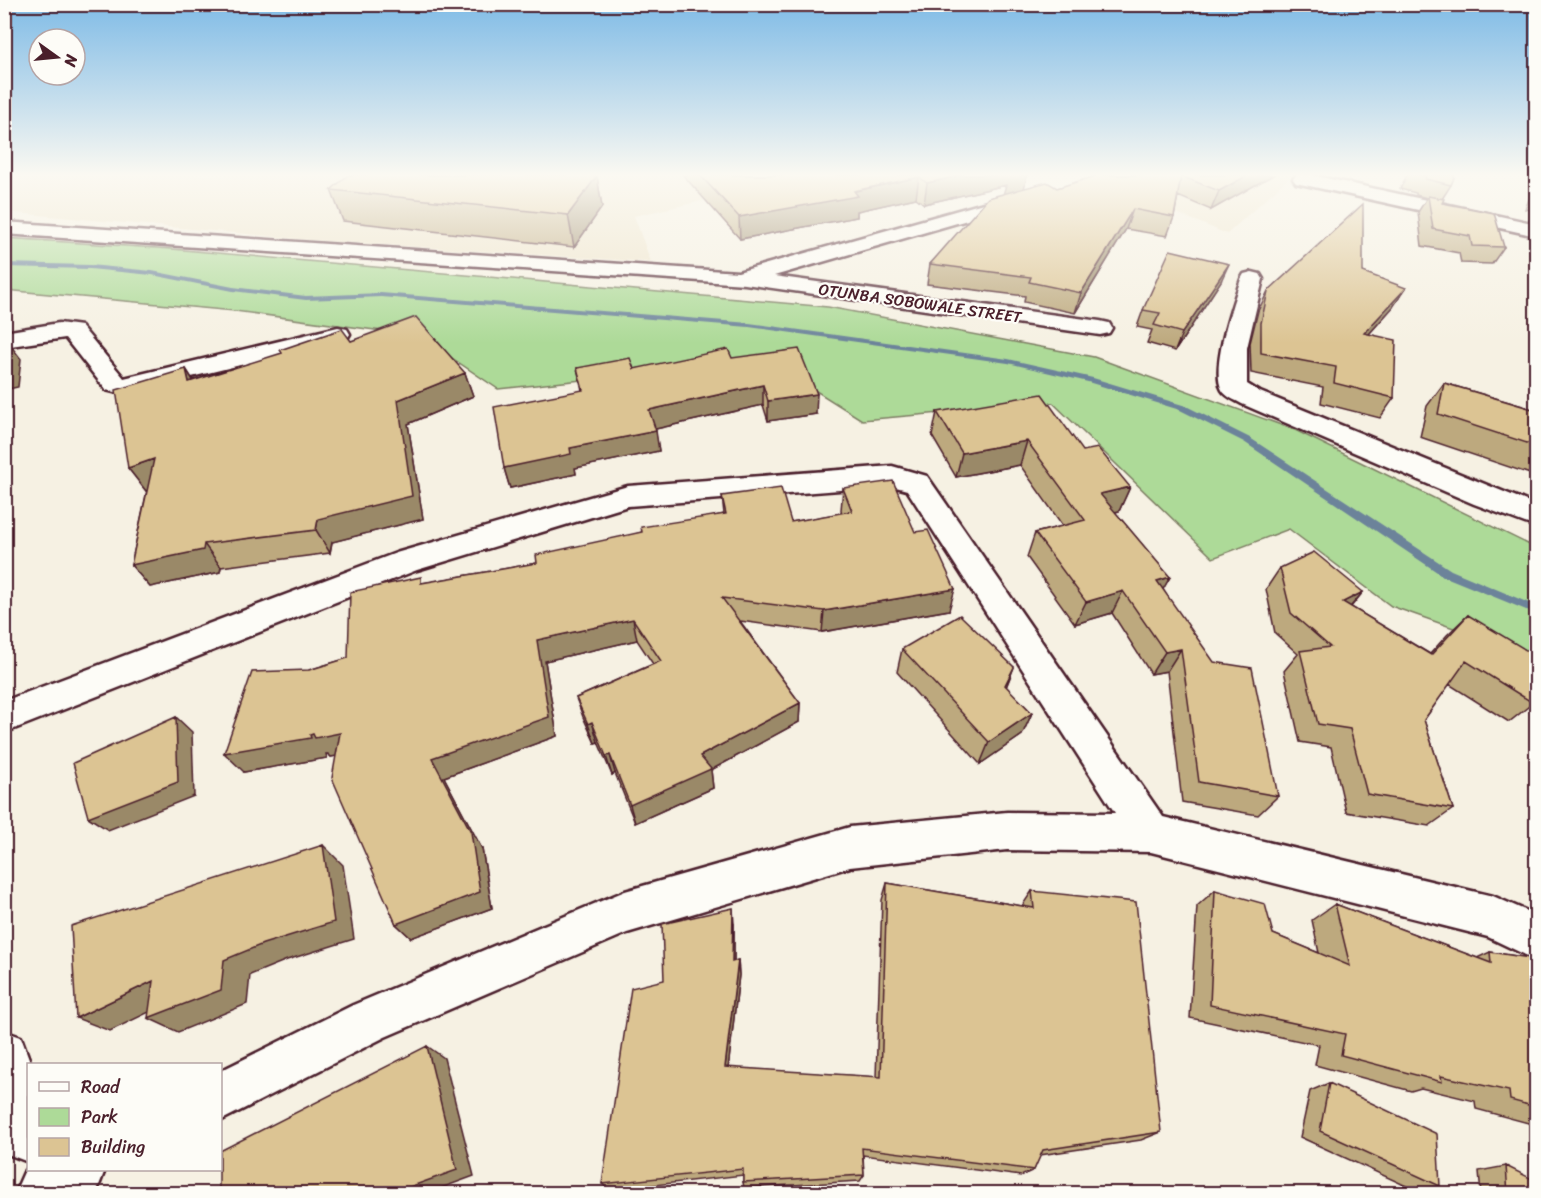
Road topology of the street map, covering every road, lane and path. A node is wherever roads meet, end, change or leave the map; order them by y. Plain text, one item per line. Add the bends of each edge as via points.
1 (40, 231) edge
2 (908, 231) edge
3 (739, 279) junction
4 (1252, 279) dead end
5 (1100, 328) dead end
6 (338, 334) edge
7 (4, 340) edge
8 (1536, 516) edge
9 (4, 717) edge
10 (1151, 833) junction
11 (1536, 938) edge
12 (4, 1054) edge
13 (222, 1096) edge
14 (27, 1134) edge

1 - 3 street, OTUNBA SOBOWALE STREET
2 - 3 street, OTUNBA SOBOWALE STREET
3 - 5 street, OTUNBA SOBOWALE STREET
4 - 8 street via 1233,363 1234,388
6 - 7 street via 122,386 115,384 72,331
9 - 10 street via 407,561 628,496 892,476 917,483
10 - 11 street via 1493,917
10 - 13 street via 1007,831 839,850 625,912 369,1021
12 - 14 street

